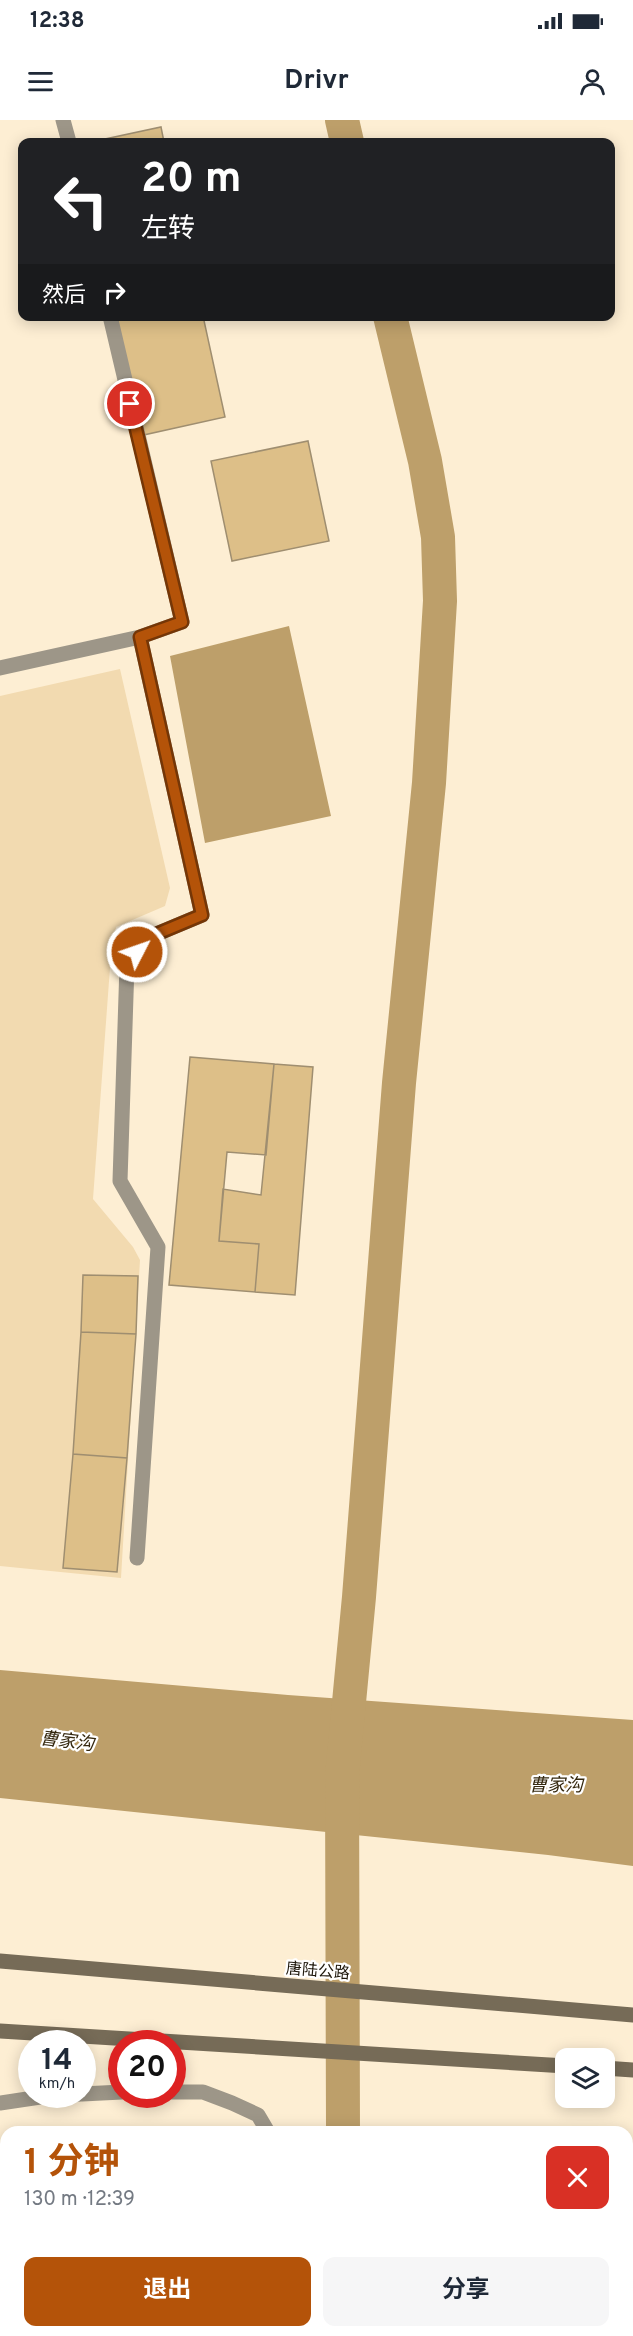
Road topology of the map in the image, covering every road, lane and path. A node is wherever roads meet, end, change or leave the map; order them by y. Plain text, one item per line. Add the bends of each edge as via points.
1 (63, 120) edge
2 (68, 138) edge
3 (111, 321) edge
4 (140, 637) junction
5 (0, 668) edge
6 (137, 1558) dead end
7 (0, 1961) edge
8 (633, 2015) edge
9 (0, 2031) edge
10 (555, 2065) edge
11 (615, 2069) edge
12 (633, 2070) edge
13 (186, 2092) edge
14 (18, 2100) edge
15 (0, 2103) edge
16 (264, 2126) edge

1 - 2 street
3 - 4 street via 182,622
4 - 5 street
4 - 6 street via 202,915 147,938 127,965 120,1181 158,1247
7 - 8 main road, 唐陆公路
9 - 10 main road
11 - 12 main road
13 - 16 street via 203,2092 232,2103 258,2115
14 - 15 street

